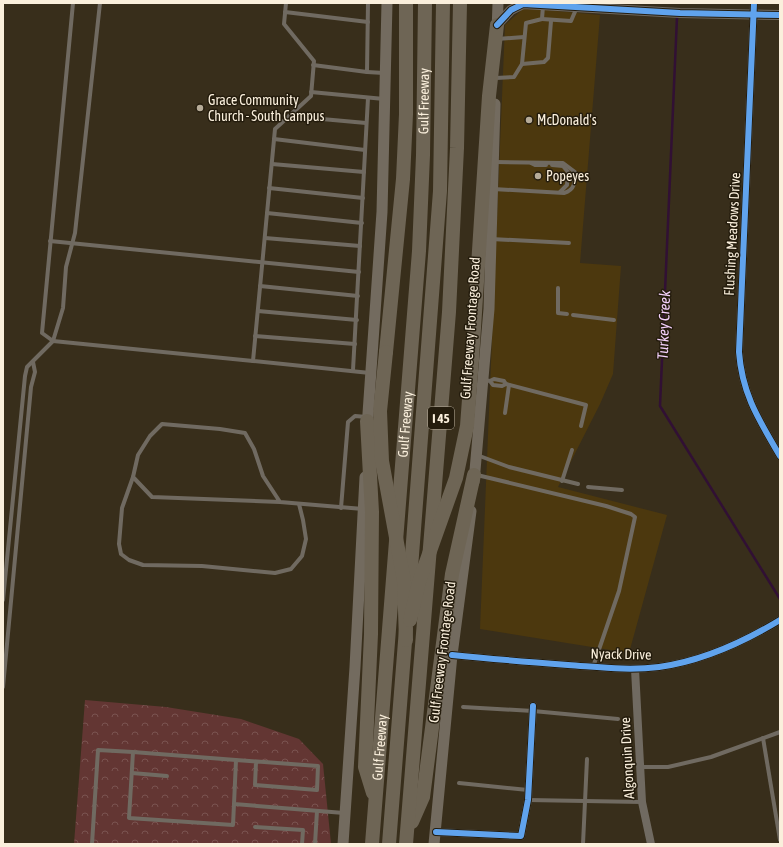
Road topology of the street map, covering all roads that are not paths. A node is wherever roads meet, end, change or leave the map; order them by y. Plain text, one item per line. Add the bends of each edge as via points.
1 (72, 3) edge
2 (100, 3) edge
3 (286, 3) edge
4 (368, 3) edge
5 (386, 3) edge
6 (406, 3) edge
7 (425, 3) edge
8 (443, 3) edge
9 (460, 3) edge
10 (498, 3) edge
11 (754, 3) edge
12 (543, 5) junction
13 (593, 5) edge
14 (577, 7) junction
15 (285, 12) junction
16 (754, 15) junction
17 (780, 16) edge
18 (542, 18) junction
19 (551, 21) junction
20 (368, 22) junction
21 (497, 32) junction
22 (524, 37) junction
23 (522, 64) junction
24 (313, 65) junction
25 (366, 72) junction
26 (385, 74) junction
27 (496, 78) junction
28 (311, 92) junction
29 (368, 98) junction
30 (385, 99) junction
31 (289, 116) junction
32 (366, 123) junction
33 (274, 139) junction
34 (365, 150) junction
35 (493, 162) junction
36 (531, 162) junction
37 (272, 164) junction
38 (364, 172) junction
39 (270, 188) junction
40 (492, 189) junction
41 (560, 192) junction
42 (363, 198) junction
43 (267, 213) junction
44 (362, 223) junction
45 (265, 238) junction
46 (491, 239) junction
47 (50, 241) junction
48 (71, 243) junction
49 (569, 243) dead end
50 (360, 246) junction
51 (262, 263) junction
52 (359, 272) junction
53 (260, 286) junction
54 (558, 288) dead end
55 (358, 296) junction
56 (258, 311) junction
57 (567, 314) dead end
58 (573, 315) dead end
59 (357, 320) junction
60 (614, 320) dead end
61 (256, 336) junction
62 (53, 341) junction
63 (355, 344) junction
64 (253, 361) junction
65 (33, 362) junction
66 (353, 370) junction
67 (371, 373) junction
68 (486, 381) junction
69 (507, 385) junction
70 (505, 413) dead end
71 (367, 419) junction
72 (581, 426) dead end
73 (572, 450) dead end
74 (476, 455) junction
75 (780, 456) edge
76 (474, 474) junction
77 (133, 477) junction
78 (562, 481) junction
79 (578, 484) dead end
80 (588, 487) dead end
81 (622, 490) dead end
82 (280, 502) junction
83 (299, 504) junction
84 (341, 508) junction
85 (363, 509) junction
86 (9, 534) junction
87 (16, 535) junction
88 (3, 600) edge
89 (780, 620) edge
90 (406, 640) junction
91 (452, 655) junction
92 (593, 667) junction
93 (4, 668) edge
94 (635, 669) junction
95 (3, 687) edge
96 (463, 707) dead end
97 (533, 708) junction
98 (618, 719) dead end
99 (780, 732) edge
100 (763, 738) junction
101 (133, 752) junction
102 (236, 760) junction
103 (587, 760) dead end
104 (256, 762) junction
105 (640, 767) junction
106 (132, 773) junction
107 (167, 776) dead end
108 (459, 783) dead end
109 (528, 790) junction
110 (375, 799) junction
111 (528, 800) junction
112 (584, 802) junction
113 (642, 802) junction
114 (234, 804) junction
115 (317, 811) junction
116 (345, 813) junction
117 (255, 827) dead end
118 (436, 832) junction
119 (407, 838) edge
120 (780, 840) edge
121 (92, 844) edge
122 (302, 844) edge
123 (314, 844) edge
124 (342, 844) edge
125 (372, 844) edge
126 (389, 844) edge
127 (434, 844) edge
128 (583, 844) edge
129 (651, 844) edge

1 - 47 lane
2 - 48 lane via 85,148
3 - 15 lane
4 - 20 lane
5 - 26 main road
6 - 90 highway, bridge via 403,179 380,411 382,461 404,581
7 - 110 highway, Gulf Freeway via 424,155 419,251
8 - 90 highway, Gulf Freeway, bridge via 440,191
9 - 119 highway, I 45 via 450,312
10 - 21 main road, Gulf Freeway Frontage Road
11 - 16 street, Flushing Meadows Drive
12 - 14 street
12 - 18 lane
12 - 21 street via 523,4 511,10
13 - 14 street
13 - 16 street
14 - 19 lane via 571,21
15 - 20 lane
15 - 24 lane via 284,24 314,61
16 - 17 street
16 - 75 street, Flushing Meadows Drive via 739,352 741,375 748,397
18 - 19 lane
18 - 22 lane via 526,24
19 - 23 lane via 548,58 544,62
20 - 25 lane
21 - 22 lane
21 - 27 main road, Gulf Freeway Frontage Road
21 - 90 highway, bridge via 489,96 467,426 456,478 419,582
22 - 23 lane
23 - 27 lane via 514,77
24 - 25 lane
24 - 28 lane
25 - 26 lane
26 - 30 main road
27 - 35 main road, Gulf Freeway Frontage Road
28 - 29 lane
28 - 31 lane via 311,96
29 - 30 lane
29 - 32 lane
30 - 67 main road via 382,212
31 - 32 lane
31 - 33 lane via 275,129
32 - 34 lane
33 - 34 lane
33 - 37 lane
34 - 38 lane
35 - 36 lane
35 - 40 main road, Gulf Freeway Frontage Road
36 - 41 lane via 535,165 565,167 568,181
36 - 41 lane via 563,162 572,169 573,187 568,192
37 - 38 lane
37 - 39 lane
38 - 42 lane
39 - 42 lane
39 - 43 lane
40 - 41 lane
40 - 46 main road, Gulf Freeway Frontage Road
42 - 44 lane
43 - 44 lane
43 - 45 lane
44 - 50 lane
45 - 50 lane
45 - 51 lane
46 - 49 lane
46 - 68 main road, Gulf Freeway Frontage Road
47 - 48 lane
47 - 62 lane via 42,333
48 - 51 lane
48 - 62 lane via 66,267 63,308
50 - 52 lane
51 - 52 lane
51 - 53 lane
52 - 55 lane
53 - 55 lane
53 - 56 lane
54 - 57 lane via 558,313
55 - 59 lane
56 - 59 lane
56 - 61 lane
58 - 60 lane
59 - 63 lane
61 - 63 lane
61 - 64 lane
62 - 64 lane
62 - 65 lane
63 - 66 lane
64 - 66 lane
65 - 86 lane via 27,367 25,376
65 - 87 lane via 35,372 31,387
66 - 67 lane
67 - 71 main road
68 - 69 lane via 493,385
68 - 74 main road, Gulf Freeway Frontage Road
69 - 70 lane
69 - 72 lane via 586,405
71 - 84 lane via 355,416 348,422
71 - 85 main road
71 - 110 highway via 372,520 371,634 365,767
73 - 78 lane
74 - 76 main road, Gulf Freeway Frontage Road
74 - 78 lane
76 - 91 main road, Gulf Freeway Frontage Road via 471,520
76 - 92 lane via 606,506 635,517 619,591
76 - 119 highway via 452,574 423,796
77 - 82 lane via 152,497
77 - 82 lane via 138,455 150,436 162,424 220,428 245,433 254,449 263,476
77 - 83 lane via 122,508 119,544 121,554 143,565 202,566 275,573 291,569 302,556 306,539
78 - 79 lane
80 - 81 lane
82 - 83 lane
83 - 84 lane
84 - 85 lane
85 - 116 main road
86 - 87 lane
86 - 88 lane
87 - 93 lane
89 - 94 street, Nyack Drive via 756,635 713,654 667,665
90 - 126 highway, Gulf Freeway
91 - 92 street, Nyack Drive
91 - 118 main road, Gulf Freeway Frontage Road
92 - 94 street, Nyack Drive
93 - 95 lane
94 - 105 street, Algonquin Drive
96 - 97 lane
97 - 98 lane
97 - 109 street
99 - 100 lane
100 - 105 lane via 711,757 668,767
100 - 120 lane
101 - 102 lane
101 - 106 lane
101 - 121 lane via 98,750
102 - 104 lane
102 - 114 lane
103 - 112 lane
104 - 104 lane via 318,766 316,790 255,785
105 - 113 street, Algonquin Drive
106 - 107 lane
106 - 114 lane via 129,818 233,826
108 - 109 lane
109 - 111 street
110 - 125 highway, Gulf Freeway
111 - 112 lane
111 - 118 street via 521,836
112 - 113 lane
112 - 128 lane
113 - 129 street, Algonquin Drive
114 - 115 lane
115 - 116 lane
115 - 123 lane
116 - 124 main road
117 - 122 lane via 303,830
118 - 127 main road, Gulf Freeway Frontage Road

